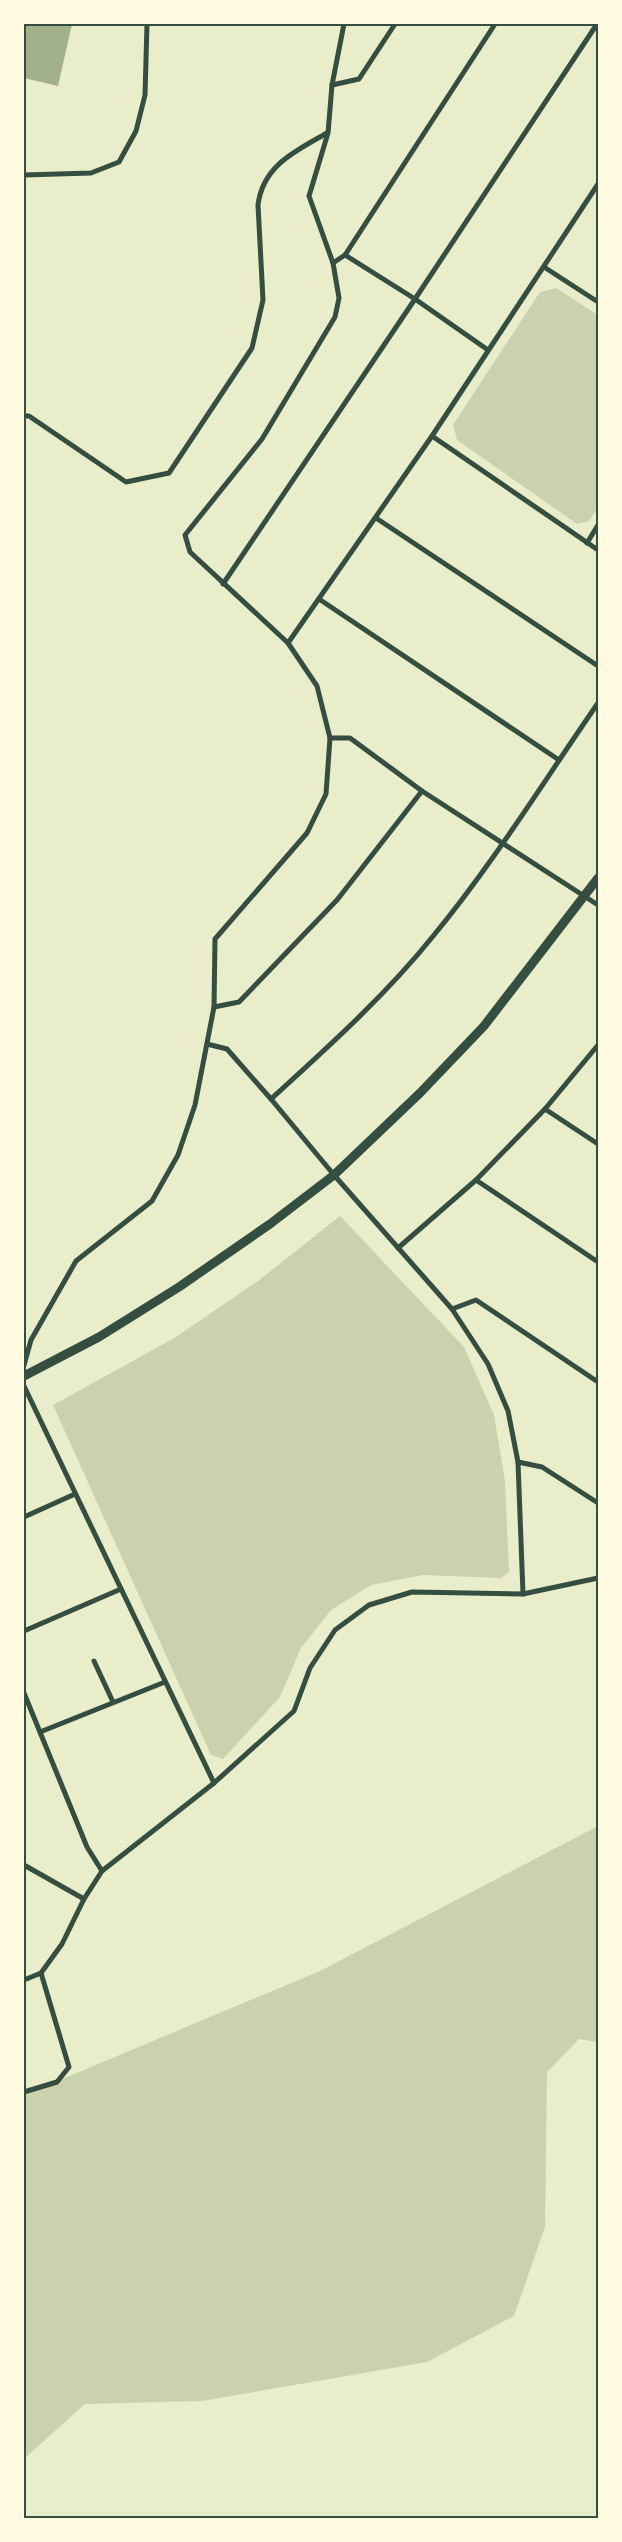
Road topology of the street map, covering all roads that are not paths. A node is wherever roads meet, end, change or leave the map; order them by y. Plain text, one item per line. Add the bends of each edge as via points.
1 (147, 24) edge
2 (344, 24) edge
3 (395, 24) edge
4 (495, 24) edge
5 (597, 24) edge
6 (332, 85) junction
7 (328, 133) junction
8 (24, 175) edge
9 (598, 184) edge
10 (345, 255) junction
11 (333, 263) junction
12 (544, 267) junction
13 (416, 299) junction
14 (598, 302) edge
15 (488, 350) junction
16 (24, 416) edge
17 (432, 436) junction
18 (376, 518) junction
19 (598, 525) edge
20 (587, 543) junction
21 (598, 550) edge
22 (223, 584) junction
23 (319, 599) junction
24 (288, 642) junction
25 (598, 666) edge
26 (598, 703) edge
27 (330, 738) junction
28 (559, 760) junction
29 (422, 791) junction
30 (503, 844) junction
31 (598, 878) edge
32 (586, 897) junction
33 (598, 905) edge
34 (214, 1007) junction
35 (207, 1044) junction
36 (598, 1044) edge
37 (271, 1099) junction
38 (545, 1109) junction
39 (598, 1144) edge
40 (334, 1175) junction
41 (476, 1180) junction
42 (398, 1248) junction
43 (598, 1262) edge
44 (452, 1309) junction
45 (24, 1365) edge
46 (24, 1376) edge
47 (598, 1382) edge
48 (24, 1386) edge
49 (518, 1462) junction
50 (75, 1494) junction
51 (598, 1502) edge
52 (24, 1517) edge
53 (598, 1578) edge
54 (121, 1589) junction
55 (523, 1594) junction
56 (24, 1632) edge
57 (94, 1661) dead end
58 (165, 1682) junction
59 (24, 1693) edge
60 (113, 1702) junction
61 (40, 1732) junction
62 (214, 1783) junction
63 (24, 1865) edge
64 (102, 1871) junction
65 (84, 1899) junction
66 (41, 1973) junction
67 (24, 1980) edge
68 (24, 2092) edge

1 - 8 street via 146,95 136,131 119,162 91,173
2 - 6 street
3 - 6 street via 359,79
4 - 10 street
5 - 13 street
6 - 7 street
7 - 11 street via 309,196
7 - 16 street via 281,160 260,192 263,300 252,348 170,473 126,482 29,416
9 - 12 street
10 - 11 street
10 - 13 street
11 - 22 street via 339,298 335,317 262,439 185,535 190,552
12 - 14 street
12 - 15 street
13 - 15 street
13 - 22 street
15 - 17 street
17 - 18 street
17 - 20 street
18 - 23 street
18 - 25 street
19 - 20 street
20 - 21 street
22 - 24 street
23 - 24 street
23 - 28 street
24 - 27 street via 317,686
26 - 28 street
27 - 29 street via 350,738
27 - 34 street via 326,794 307,833 215,939
28 - 30 street
29 - 30 street
29 - 34 street via 337,900 238,1002
30 - 32 street
30 - 37 street via 427,943 355,1022
31 - 32 street
32 - 33 street
32 - 40 street via 484,1026 420,1094
34 - 35 street
35 - 37 street via 227,1049
35 - 45 street via 196,1105 178,1155 152,1201 76,1261 31,1340
36 - 38 street
37 - 40 street
38 - 39 street
38 - 41 street
40 - 42 street
40 - 46 street via 179,1287 99,1337
41 - 42 street
41 - 43 street
42 - 44 street
44 - 47 street via 476,1300
44 - 49 street via 488,1364 508,1411
48 - 50 street
49 - 51 street via 542,1467
49 - 55 street
50 - 52 street
50 - 54 street
53 - 55 street
54 - 56 street
54 - 58 street
55 - 62 street via 412,1592 369,1606 335,1630 310,1668 294,1711
57 - 60 street
58 - 60 street
58 - 62 street
59 - 61 street
60 - 61 street
61 - 64 street via 87,1847
62 - 64 street
63 - 65 street
64 - 65 street
65 - 66 street via 62,1944
66 - 67 street
66 - 68 street via 69,2067 57,2082

